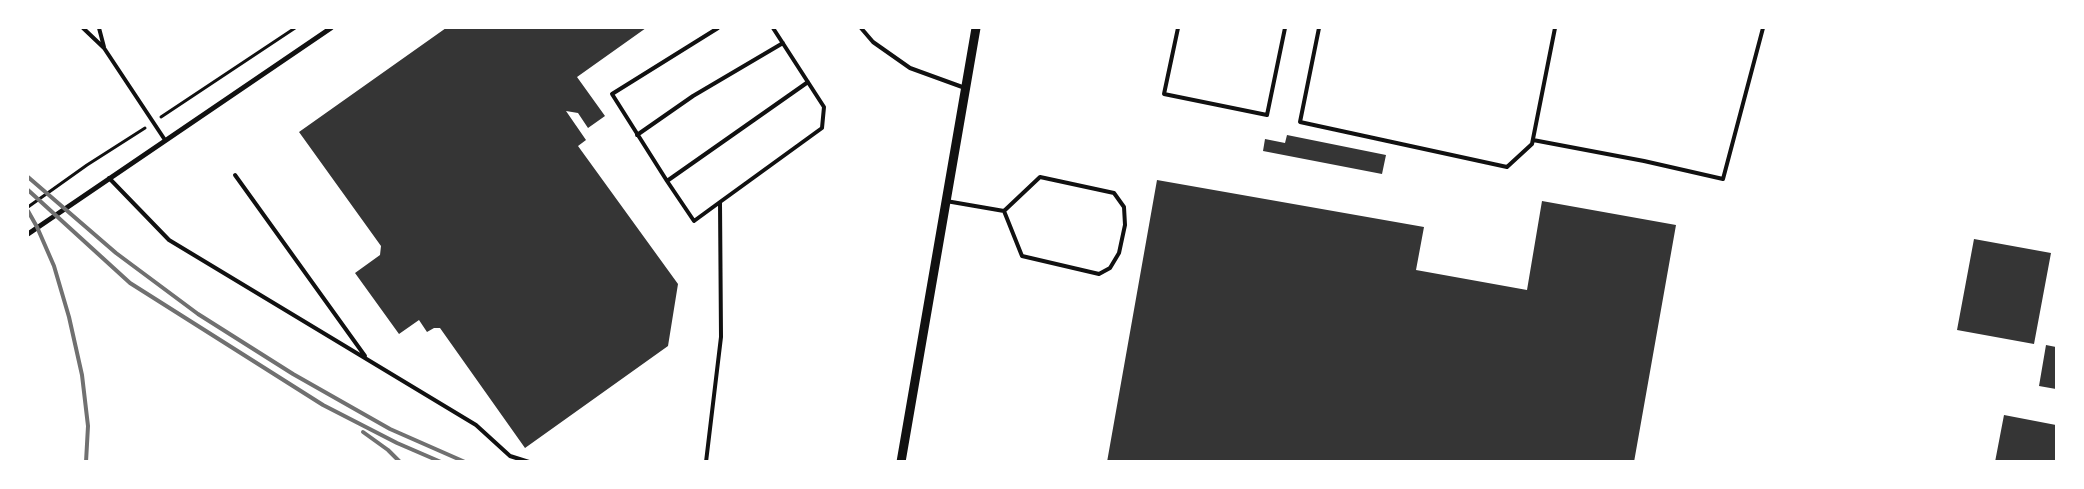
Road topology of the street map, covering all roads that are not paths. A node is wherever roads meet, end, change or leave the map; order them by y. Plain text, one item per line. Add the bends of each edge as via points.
1 (83, 28) edge
2 (99, 28) edge
3 (331, 28) edge
4 (718, 28) edge
5 (773, 28) edge
6 (861, 28) edge
7 (976, 28) edge
8 (1178, 28) edge
9 (1285, 28) edge
10 (1319, 28) edge
11 (1555, 28) edge
12 (1762, 28) edge
13 (783, 43) junction
14 (104, 48) junction
15 (808, 82) junction
16 (966, 88) junction
17 (638, 135) junction
18 (165, 140) junction
19 (1533, 140) junction
20 (235, 175) dead end
21 (109, 178) junction
22 (667, 181) junction
23 (946, 201) junction
24 (720, 202) junction
25 (1004, 211) junction
26 (28, 234) edge
27 (366, 358) junction
28 (528, 462) edge
29 (706, 462) edge
30 (901, 462) edge

1 - 14 lane
2 - 14 lane
3 - 18 street
4 - 17 lane via 612,94
5 - 13 lane
6 - 16 lane via 873,42 910,68
7 - 16 street
8 - 9 lane via 1164,94 1267,115
10 - 19 lane via 1300,122 1507,167
11 - 19 lane
12 - 19 lane via 1723,179
13 - 15 lane
13 - 17 lane via 693,96
14 - 18 lane
15 - 22 lane
15 - 24 lane via 824,108 822,128
16 - 23 street
17 - 22 lane
18 - 21 street
20 - 27 lane
21 - 26 street
21 - 27 lane via 169,240
22 - 24 lane via 694,221
23 - 25 lane
23 - 30 street
24 - 29 lane via 721,337
25 - 25 lane via 1022,256 1099,274 1110,268 1119,253 1125,224 1124,207 1114,193 1040,177
27 - 28 lane via 476,425 510,456

